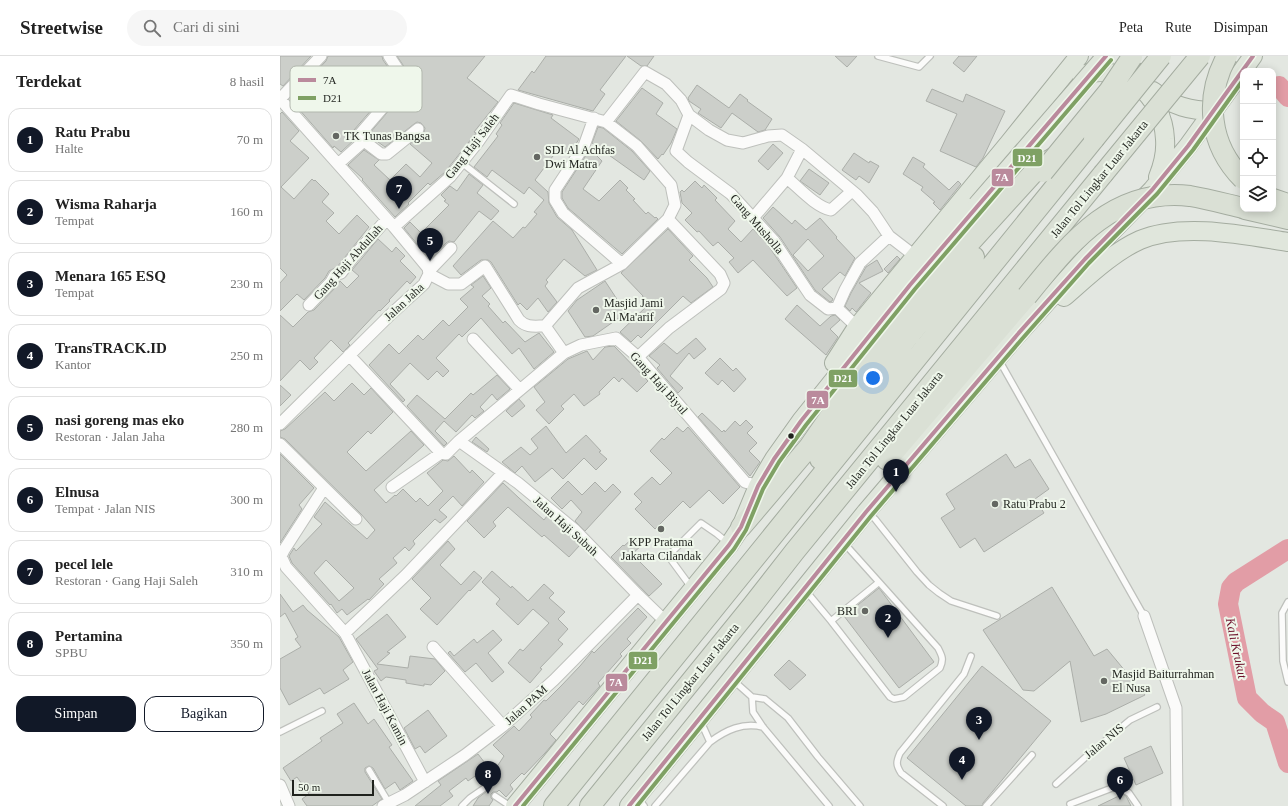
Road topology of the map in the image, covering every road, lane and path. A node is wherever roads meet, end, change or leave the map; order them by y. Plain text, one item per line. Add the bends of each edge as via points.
1 (321, 56) edge
2 (389, 56) edge
3 (878, 56) edge
4 (930, 56) edge
5 (1079, 56) edge
6 (1106, 56) edge
7 (1161, 56) edge
8 (1200, 56) edge
9 (1227, 56) edge
10 (1253, 56) edge
11 (1132, 64) edge
12 (311, 66) edge
13 (396, 66) edge
14 (290, 89) edge
15 (1048, 94) junction
16 (280, 99) edge
17 (1216, 108) junction
18 (290, 110) edge
19 (292, 112) edge
20 (379, 112) edge
21 (689, 115) junction
22 (594, 118) junction
23 (606, 122) junction
24 (418, 129) dead end
25 (364, 141) junction
26 (802, 149) junction
27 (1056, 156) junction
28 (462, 163) junction
29 (338, 164) junction
30 (1240, 176) edge
31 (787, 178) junction
32 (1152, 190) junction
33 (852, 191) junction
34 (1276, 200) edge
35 (514, 204) dead end
36 (1288, 204) edge
37 (1240, 208) edge
38 (1256, 212) edge
39 (753, 218) junction
40 (668, 219) junction
41 (1288, 220) edge
42 (391, 223) junction
43 (889, 236) junction
44 (1288, 242) edge
45 (451, 248) dead end
46 (915, 256) junction
47 (622, 264) junction
48 (429, 272) junction
49 (1020, 290) junction
50 (309, 305) dead end
51 (837, 308) junction
52 (545, 326) junction
53 (857, 327) junction
54 (1017, 335) junction
55 (473, 339) dead end
56 (564, 353) junction
57 (349, 355) junction
58 (638, 357) junction
59 (998, 358) junction
60 (520, 390) junction
61 (803, 418) junction
62 (280, 424) edge
63 (459, 441) junction
64 (280, 444) edge
65 (441, 453) junction
66 (834, 460) junction
67 (503, 473) junction
68 (856, 478) junction
69 (758, 486) junction
70 (392, 487) dead end
71 (324, 488) junction
72 (866, 512) junction
73 (786, 518) junction
74 (356, 519) dead end
75 (741, 527) junction
76 (842, 542) junction
77 (729, 544) junction
78 (795, 551) junction
79 (878, 583) junction
80 (692, 589) junction
81 (804, 589) junction
82 (638, 595) junction
83 (1288, 602) edge
84 (997, 616) dead end
85 (1144, 616) joint
86 (666, 621) junction
87 (831, 621) junction
88 (346, 633) junction
89 (432, 647) dead end
90 (971, 656) dead end
91 (732, 679) junction
92 (1288, 682) edge
93 (651, 686) junction
94 (752, 697) junction
95 (1157, 707) dead end
96 (322, 711) dead end
97 (700, 719) junction
98 (503, 726) junction
99 (763, 727) junction
100 (650, 731) junction
101 (280, 732) edge
102 (710, 742) junction
103 (1032, 755) dead end
104 (369, 770) dead end
105 (425, 782) junction
106 (280, 784) edge
107 (1056, 784) dead end
108 (483, 789) dead end
109 (495, 796) dead end
110 (470, 798) junction
111 (476, 801) dead end
112 (403, 802) edge
113 (636, 803) edge
114 (386, 804) edge
115 (1070, 804) dead end
116 (289, 806) edge
117 (462, 806) edge
118 (510, 806) edge
119 (515, 806) edge
120 (540, 806) edge
121 (554, 806) edge
122 (590, 806) edge
123 (601, 806) edge
124 (655, 806) edge
125 (829, 806) edge
126 (860, 806) edge
127 (943, 806) edge
128 (986, 806) edge
129 (1138, 806) edge
130 (1177, 806) edge

1 - 12 street
2 - 13 street
3 - 4 lane via 919,67
5 - 15 highway
6 - 61 highway, bridge via 905,291
7 - 66 highway, bridge
8 - 49 highway, Jalan Tol Lingkar Luar Jakarta, bridge
9 - 30 highway, bridge via 1216,80 1212,107 1223,152
10 - 17 highway
11 - 15 highway via 1122,76 1109,72 1086,73 1065,81
11 - 17 highway via 1146,85 1165,100 1190,110
11 - 27 highway, bridge
11 - 32 highway via 1142,88 1155,105 1164,128 1164,161
14 - 16 street
15 - 46 highway
16 - 18 street, Jalan Jaha
17 - 32 highway
19 - 29 street, Jalan Jaha
20 - 25 street via 360,134
21 - 23 street via 681,100 666,84 645,72
21 - 26 street via 727,140 743,143 782,134
21 - 39 street, Gang Musholla via 676,151 731,194
22 - 23 street
22 - 28 street, Gang Haji Saleh via 511,95
22 - 47 street via 584,146 555,190 555,200 563,213
23 - 40 street via 637,146 670,185 675,205
24 - 25 street via 387,154 381,154
25 - 29 street
26 - 31 street
26 - 33 street
27 - 73 highway, bridge via 879,375 830,443
27 - 75 highway via 1043,164 1007,201 924,293 859,375 809,447
28 - 35 lane
28 - 42 street, Gang Haji Saleh via 450,177
29 - 42 street, Jalan Jaha
31 - 33 street via 831,210
31 - 39 street
32 - 54 highway
33 - 43 street via 873,212
34 - 36 highway
37 - 49 highway, bridge via 1188,196 1142,199 1111,212 1076,239
38 - 41 highway
39 - 51 street, Gang Musholla via 774,241 810,295 828,309
40 - 47 street
40 - 58 street via 720,274 724,283 721,289 669,328
42 - 48 street, Jalan Jaha
42 - 50 street, Gang Haji Abdullah via 354,256
43 - 46 street
43 - 51 street via 860,263
44 - 54 highway via 1242,234 1200,231 1168,232 1140,240 1110,258
45 - 48 street
46 - 53 highway
47 - 52 street via 578,288
48 - 52 street via 448,284 461,284 485,266 519,320 528,327
48 - 57 street, Jalan Jaha via 424,284
49 - 68 highway, Jalan Tol Lingkar Luar Jakarta
49 - 78 highway via 830,527 808,549
51 - 53 street, Gang Musholla
52 - 56 street
53 - 61 highway
54 - 59 highway
55 - 60 street
56 - 58 street, Gang Haji Biyul via 581,345 616,338
56 - 60 street
57 - 62 street, Jalan Jaha
57 - 65 street
58 - 69 street, Gang Haji Biyul via 745,482
59 - 72 highway
59 - 85 lane
60 - 63 street
61 - 69 highway
63 - 65 street via 446,454
63 - 67 street, Jalan Haji Subuh
64 - 71 street
65 - 70 street
66 - 68 highway
66 - 73 highway
67 - 82 street, Jalan Haji Subuh via 575,530
67 - 88 street via 406,575
68 - 78 highway, Jalan Tol Lingkar Luar Jakarta
69 - 75 highway
71 - 74 street
71 - 88 street, Jalan Haji Kamin via 281,556 286,567
72 - 76 highway
72 - 84 lane via 875,519 921,577 939,593 951,601
73 - 93 highway
75 - 77 highway
76 - 79 lane
76 - 81 highway
77 - 80 highway
77 - 80 lane via 701,524 670,554 669,557
78 - 100 highway, Jalan Tol Lingkar Luar Jakarta
79 - 87 lane
79 - 87 lane via 938,648 943,661 940,668 904,697 894,700
80 - 86 highway
81 - 87 lane
81 - 91 highway
82 - 86 street, Jalan Haji Subuh
82 - 98 street, Jalan PAM via 554,680
83 - 92 lane via 1282,613 1283,661
85 - 130 street via 1176,708
86 - 119 highway
88 - 105 street, Jalan Haji Kamin
89 - 98 street
90 - 127 lane via 964,674 900,753 897,761 901,773
91 - 94 lane
91 - 97 highway
93 - 120 highway via 623,706
93 - 121 highway
94 - 99 lane via 753,712
94 - 126 lane via 766,699 788,718
95 - 107 lane, Jalan NIS via 1130,720
96 - 101 lane
97 - 102 lane
97 - 113 highway
98 - 105 street, Jalan PAM
99 - 102 lane via 753,724 741,725
99 - 125 lane
100 - 122 highway, Jalan Tol Lingkar Luar Jakarta
100 - 123 highway via 634,763
102 - 124 lane
103 - 128 lane
104 - 114 lane
105 - 112 street, Jalan PAM
106 - 116 street
108 - 110 lane
109 - 118 lane
110 - 111 lane
110 - 117 lane
112 - 114 street, Jalan PAM
115 - 129 lane via 1112,788 1120,788 1129,793

